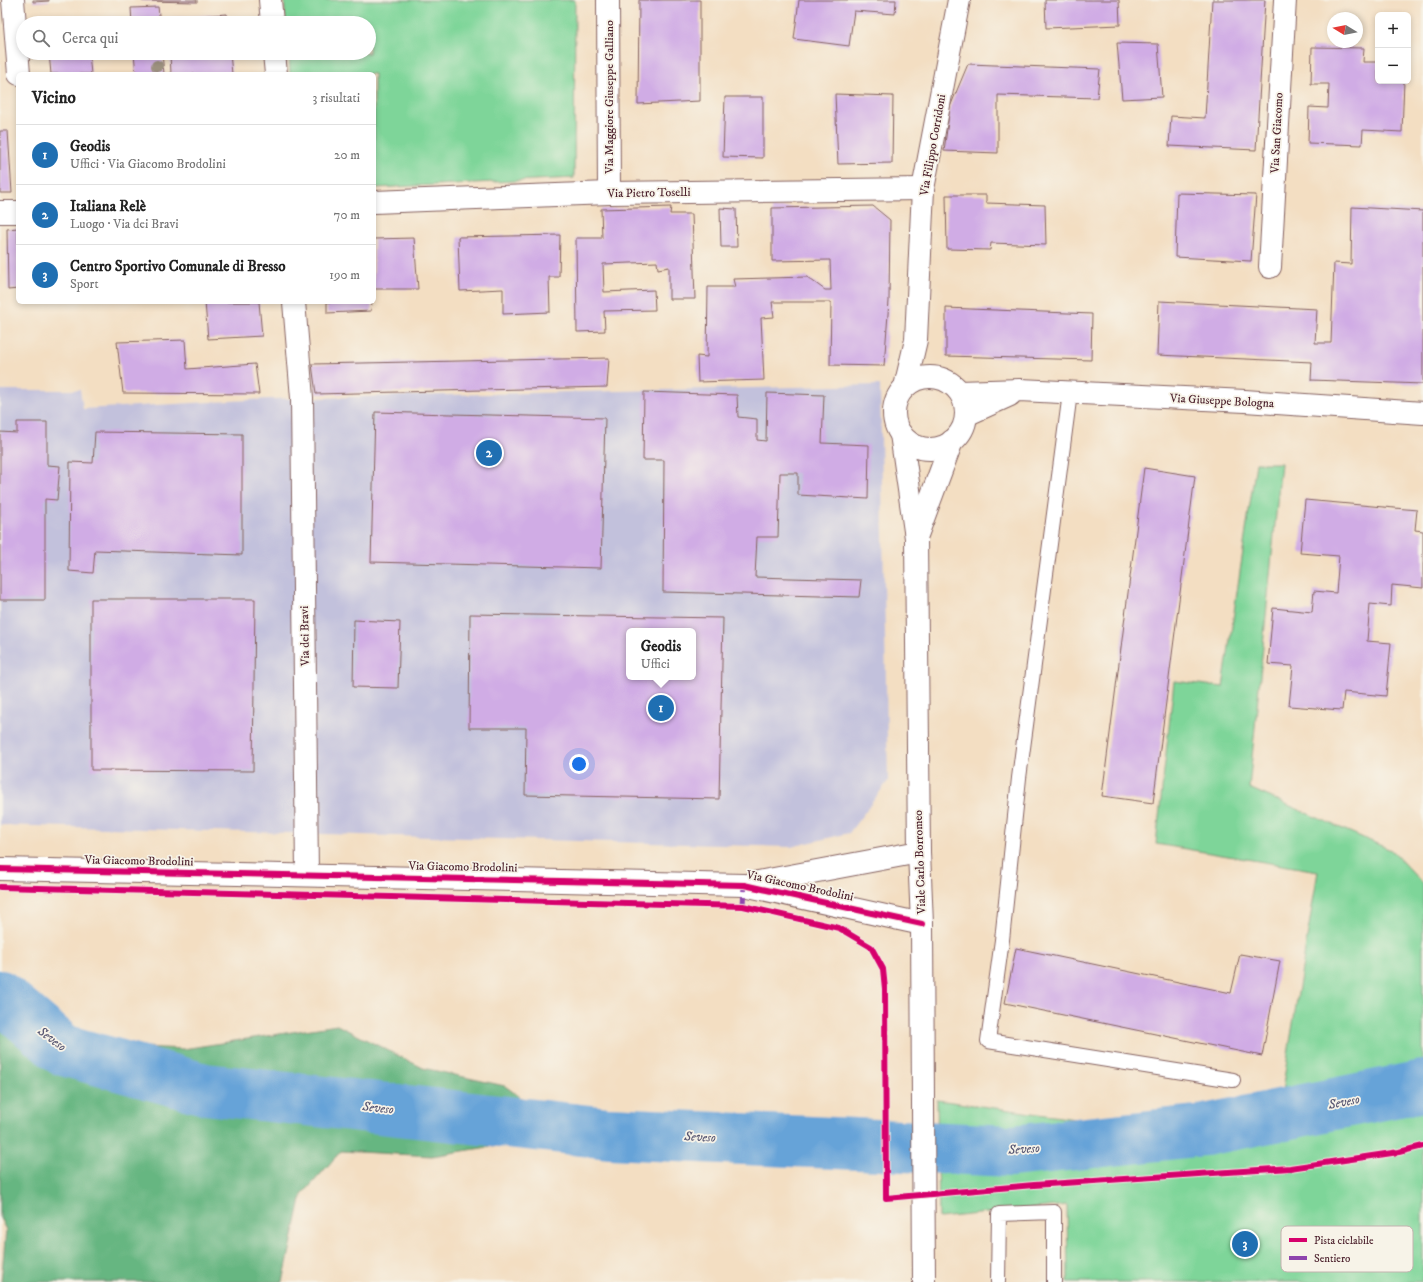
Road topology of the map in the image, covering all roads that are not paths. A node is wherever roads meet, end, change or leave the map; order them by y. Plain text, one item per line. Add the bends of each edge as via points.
1 (13, 0) edge
2 (270, 0) edge
3 (608, 0) edge
4 (959, 0) edge
5 (1284, 0) edge
6 (271, 16) edge
7 (16, 37) edge
8 (18, 60) edge
9 (275, 60) edge
10 (19, 72) edge
11 (276, 72) edge
12 (923, 189) junction
13 (610, 193) junction
14 (376, 202) edge
15 (0, 212) edge
16 (16, 212) edge
17 (1270, 266) dead end
18 (294, 304) edge
19 (916, 340) junction
20 (930, 377) junction
21 (905, 387) junction
22 (1020, 390) junction
23 (960, 392) junction
24 (1070, 393) junction
25 (1423, 413) edge
26 (966, 415) junction
27 (901, 434) junction
28 (952, 441) junction
29 (916, 538) junction
30 (918, 852) junction
31 (0, 869) edge
32 (307, 875) junction
33 (744, 885) junction
34 (922, 924) junction
35 (1233, 1080) dead end
36 (924, 1282) edge
37 (998, 1282) edge
38 (1054, 1282) edge

1 - 7 street
2 - 6 street
3 - 13 street, Via Maggiore Giuseppe Galliano
4 - 12 street, Via Filippo Corridoni
5 - 17 street, Via San Giacomo
8 - 10 street
9 - 11 street
12 - 13 street, Via Pietro Toselli
12 - 19 street, Via Filippo Corridoni
13 - 14 street, Via Pietro Toselli
15 - 16 street
18 - 32 street, Via dei Bravi via 302,398
19 - 20 street, Via Filippo Corridoni
19 - 21 street, Via Filippo Corridoni
20 - 21 street via 917,379
20 - 23 street via 942,379
21 - 27 street via 898,398 895,410 896,423
22 - 23 street, Via Giuseppe Bologna
22 - 24 street, Via Giuseppe Bologna
22 - 26 street, Via Giuseppe Bologna
23 - 26 street via 965,403
24 - 25 street, Via Giuseppe Bologna
24 - 35 lane via 1019,778 1002,940 988,1041
26 - 28 street via 961,432
27 - 28 street via 922,448 934,448
27 - 29 street, Viale Carlo Borromeo
28 - 29 street, Viale Carlo Borromeo
29 - 30 street, Viale Carlo Borromeo
30 - 33 street, Via Giacomo Brodolini
30 - 34 street, Viale Carlo Borromeo
31 - 32 street, Via Giacomo Brodolini
32 - 33 street, Via Giacomo Brodolini
33 - 34 street, Via Giacomo Brodolini
34 - 36 street, Viale Carlo Borromeo
37 - 38 lane via 999,1214 1054,1212

